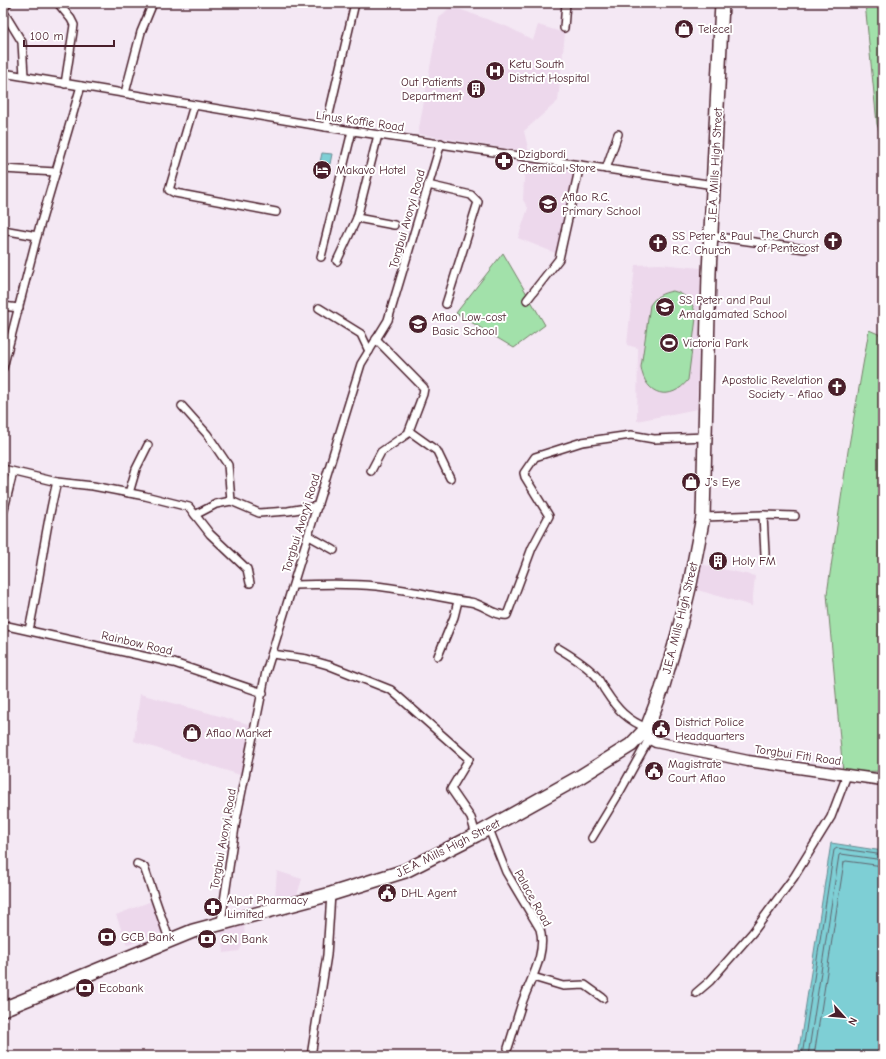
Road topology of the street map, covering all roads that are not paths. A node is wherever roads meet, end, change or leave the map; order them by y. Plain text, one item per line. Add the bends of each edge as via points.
1 (8, 3) edge
2 (58, 3) edge
3 (153, 3) edge
4 (566, 3) edge
5 (722, 3) edge
6 (353, 4) edge
7 (3, 10) edge
8 (564, 28) dead end
9 (3, 73) edge
10 (24, 76) junction
11 (65, 84) junction
12 (81, 86) junction
13 (125, 93) junction
14 (194, 105) junction
15 (326, 127) junction
16 (352, 131) junction
17 (618, 134) dead end
18 (378, 135) junction
19 (441, 143) junction
20 (580, 164) junction
21 (606, 168) junction
22 (3, 170) edge
23 (56, 172) junction
24 (428, 185) junction
25 (714, 185) junction
26 (276, 212) dead end
27 (357, 218) junction
28 (394, 225) dead end
29 (3, 230) edge
30 (37, 236) junction
31 (711, 236) junction
32 (805, 249) dead end
33 (321, 258) dead end
34 (337, 262) dead end
35 (527, 300) dead end
36 (446, 304) dead end
37 (3, 306) edge
38 (19, 308) junction
39 (319, 308) dead end
40 (376, 339) junction
41 (369, 351) junction
42 (3, 368) edge
43 (182, 406) dead end
44 (410, 432) junction
45 (706, 437) junction
46 (148, 445) dead end
47 (3, 469) edge
48 (371, 471) dead end
49 (14, 472) junction
50 (450, 478) dead end
51 (57, 482) junction
52 (129, 493) junction
53 (231, 501) junction
54 (318, 506) junction
55 (3, 514) edge
56 (195, 515) junction
57 (764, 515) junction
58 (796, 516) dead end
59 (703, 517) junction
60 (309, 536) junction
61 (334, 550) dead end
62 (765, 554) dead end
63 (250, 582) dead end
64 (294, 585) junction
65 (458, 601) junction
66 (3, 625) edge
67 (29, 630) junction
68 (558, 648) dead end
69 (272, 654) junction
70 (438, 656) dead end
71 (263, 693) junction
72 (646, 734) junction
73 (847, 775) junction
74 (883, 780) edge
75 (489, 829) junction
76 (476, 835) junction
77 (592, 838) dead end
78 (137, 864) dead end
79 (331, 894) junction
80 (221, 922) junction
81 (169, 939) junction
82 (533, 978) junction
83 (696, 993) dead end
84 (603, 998) dead end
85 (3, 1009) edge
86 (508, 1048) dead end
87 (311, 1056) edge

1 - 7 street
2 - 11 street via 74,25
3 - 13 street via 141,32
4 - 8 street
5 - 25 highway, J.E.A. Mills High Street
6 - 15 street
7 - 10 street via 22,42
9 - 10 street, Linus Koffie Road
10 - 11 street, Linus Koffie Road
11 - 12 street, Linus Koffie Road
12 - 13 street, Linus Koffie Road
12 - 23 street
13 - 14 street, Linus Koffie Road
14 - 15 street, Linus Koffie Road
14 - 26 street via 169,190
15 - 16 street, Linus Koffie Road
16 - 18 street, Linus Koffie Road
16 - 33 street
17 - 21 street
18 - 19 street, Linus Koffie Road
18 - 27 street
19 - 20 street, Linus Koffie Road
19 - 24 street, Torgbui Avoryi Road
20 - 21 street, Linus Koffie Road
20 - 35 street via 559,259
21 - 25 street, Linus Koffie Road
22 - 23 street
23 - 30 street
24 - 36 street via 471,195 478,202
24 - 40 street, Torgbui Avoryi Road via 388,320
25 - 31 highway, J.E.A. Mills High Street
27 - 28 street
27 - 34 street
29 - 30 street
30 - 38 street
31 - 32 street
31 - 45 highway, J.E.A. Mills High Street
37 - 38 street
38 - 42 street
39 - 41 street via 361,334
40 - 41 street, Torgbui Avoryi Road
40 - 44 street via 424,388
41 - 54 street, Torgbui Avoryi Road via 361,364
43 - 53 street via 207,434 228,465
44 - 48 street via 381,452
44 - 50 street via 437,451
45 - 59 highway, J.E.A. Mills High Street
45 - 65 street via 654,439 631,435 582,442 535,457 524,473 549,516 532,548 507,615 500,615 479,604
46 - 52 street via 136,469
47 - 49 street
49 - 51 street
49 - 55 street
51 - 52 street
51 - 67 street
52 - 56 street via 189,507
53 - 54 street via 259,514
53 - 56 street via 216,504
54 - 60 street, Torgbui Avoryi Road
56 - 63 street via 210,534 247,569
57 - 58 street
57 - 59 street
57 - 62 street
59 - 72 highway, J.E.A. Mills High Street via 678,634
60 - 61 street
60 - 64 street, Torgbui Avoryi Road
64 - 65 street via 340,583 377,586
64 - 69 street, Torgbui Avoryi Road
65 - 70 street
66 - 67 street, Rainbow Road
67 - 71 street, Rainbow Road via 174,663
68 - 72 street via 596,676 612,701
69 - 71 street, Torgbui Avoryi Road
69 - 76 street via 328,665 391,690 441,732 469,759 451,789 471,818
71 - 80 street, Torgbui Avoryi Road via 236,820
72 - 73 street, Torgbui Fiti Road via 656,742 748,761
72 - 75 highway, J.E.A. Mills High Street
72 - 77 street via 618,794
73 - 74 street, Torgbui Fiti Road
73 - 83 street via 831,817 794,877 753,932 710,981
75 - 76 highway, J.E.A. Mills High Street
75 - 82 street, Palace Road via 506,872 540,929 542,937
76 - 79 highway, J.E.A. Mills High Street via 396,875
78 - 81 street via 144,867
79 - 80 highway, J.E.A. Mills High Street
79 - 87 street via 327,955
80 - 81 highway, J.E.A. Mills High Street
81 - 85 highway, J.E.A. Mills High Street
82 - 84 street via 564,986 585,985
82 - 86 street, Palace Road via 522,1002

